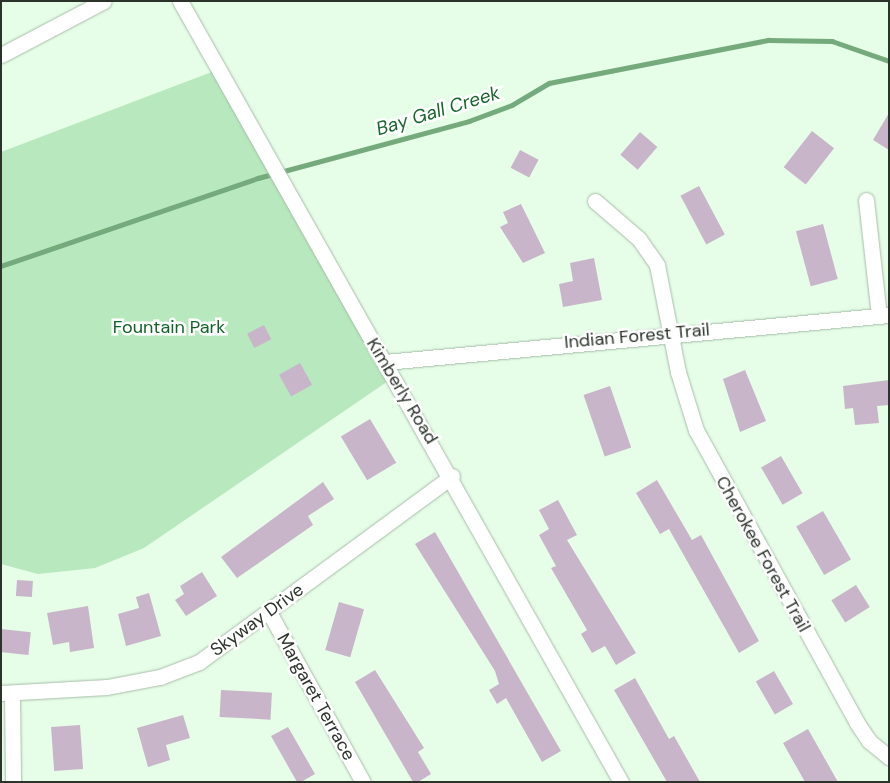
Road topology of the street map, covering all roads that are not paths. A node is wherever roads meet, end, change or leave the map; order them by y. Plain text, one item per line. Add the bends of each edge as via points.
1 (104, 1) edge
2 (180, 1) edge
3 (1, 55) edge
4 (866, 200) dead end
5 (595, 201) dead end
6 (884, 315) edge
7 (672, 333) junction
8 (385, 362) junction
9 (452, 476) junction
10 (269, 612) junction
11 (7, 694) edge
12 (889, 757) edge
13 (13, 782) edge
14 (363, 782) edge
15 (621, 782) edge

1 - 3 street
2 - 8 street, Kimberly Road via 258,146
4 - 6 street
5 - 7 street, Cherokee Forest Trail via 649,251 663,280
6 - 7 street, Indian Forest Trail
7 - 8 street, Indian Forest Trail
7 - 12 street, Cherokee Forest Trail via 696,430 857,723 869,741
8 - 9 street, Kimberly Road
9 - 10 street, Skyway Drive
9 - 15 street, Kimberly Road
10 - 11 street, Skyway Drive via 199,662 160,677 107,687
10 - 14 street, Margaret Terrace
11 - 13 street

